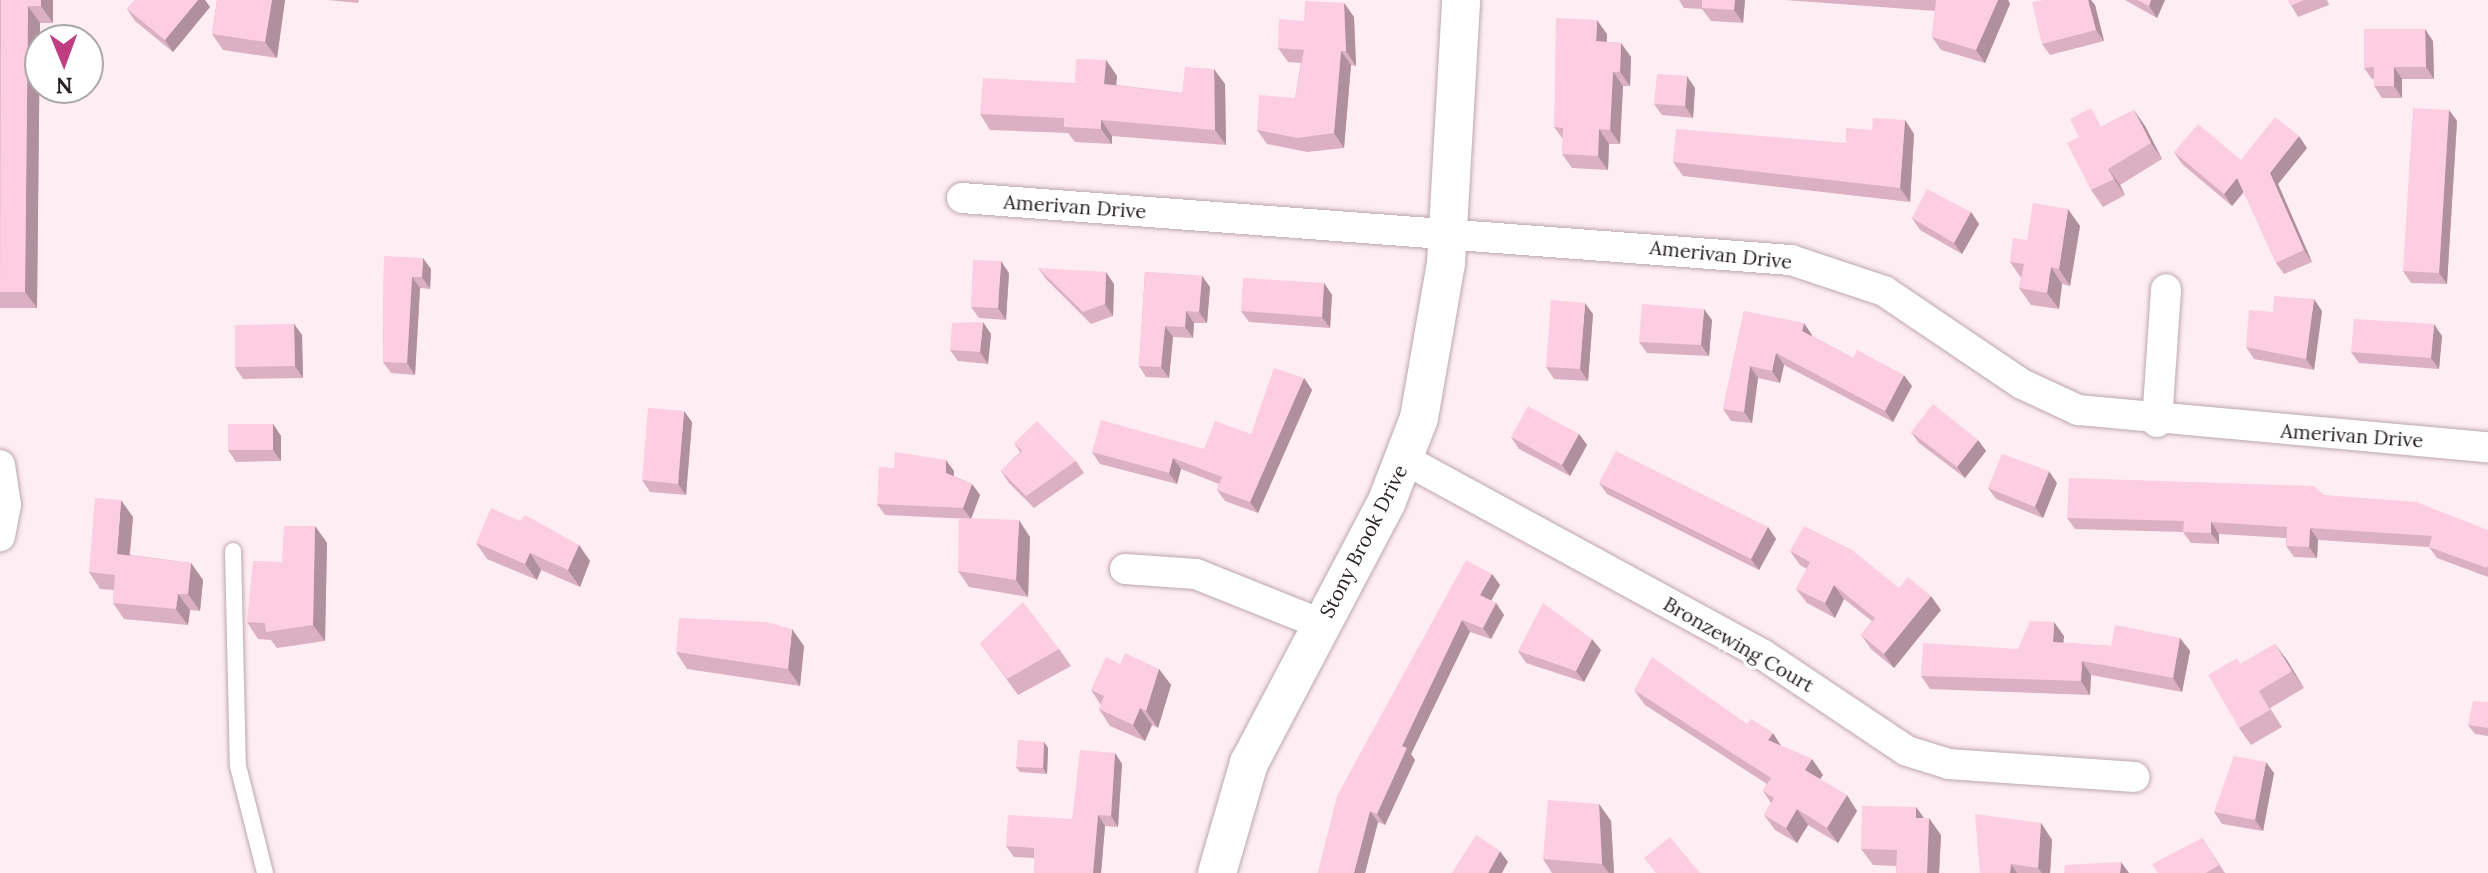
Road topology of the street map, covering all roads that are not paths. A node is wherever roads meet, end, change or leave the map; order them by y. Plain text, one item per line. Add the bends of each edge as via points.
1 (1461, 0) edge
2 (962, 198) dead end
3 (1447, 233) junction
4 (2166, 289) dead end
5 (2157, 422) junction
6 (2488, 447) edge
7 (1404, 459) junction
8 (0, 465) edge
9 (0, 536) edge
10 (233, 551) dead end
11 (1125, 569) dead end
12 (1321, 624) junction
13 (2135, 777) dead end
14 (265, 873) edge
15 (1217, 873) edge

1 - 3 street, Stony Brook Drive
2 - 3 street, Amerivan Drive
3 - 5 street, Amerivan Drive via 1736,252 1832,269 1884,291 2036,391 2103,416
3 - 7 street, Stony Brook Drive via 1434,360
4 - 5 street
5 - 6 street, Amerivan Drive
7 - 12 street, Stony Brook Drive
7 - 13 street, Bronzewing Court via 1762,654 1907,751 1993,769
8 - 9 street via 6,505
10 - 14 lane via 238,766
11 - 12 street via 1196,574
12 - 15 street, Stony Brook Drive via 1249,763

